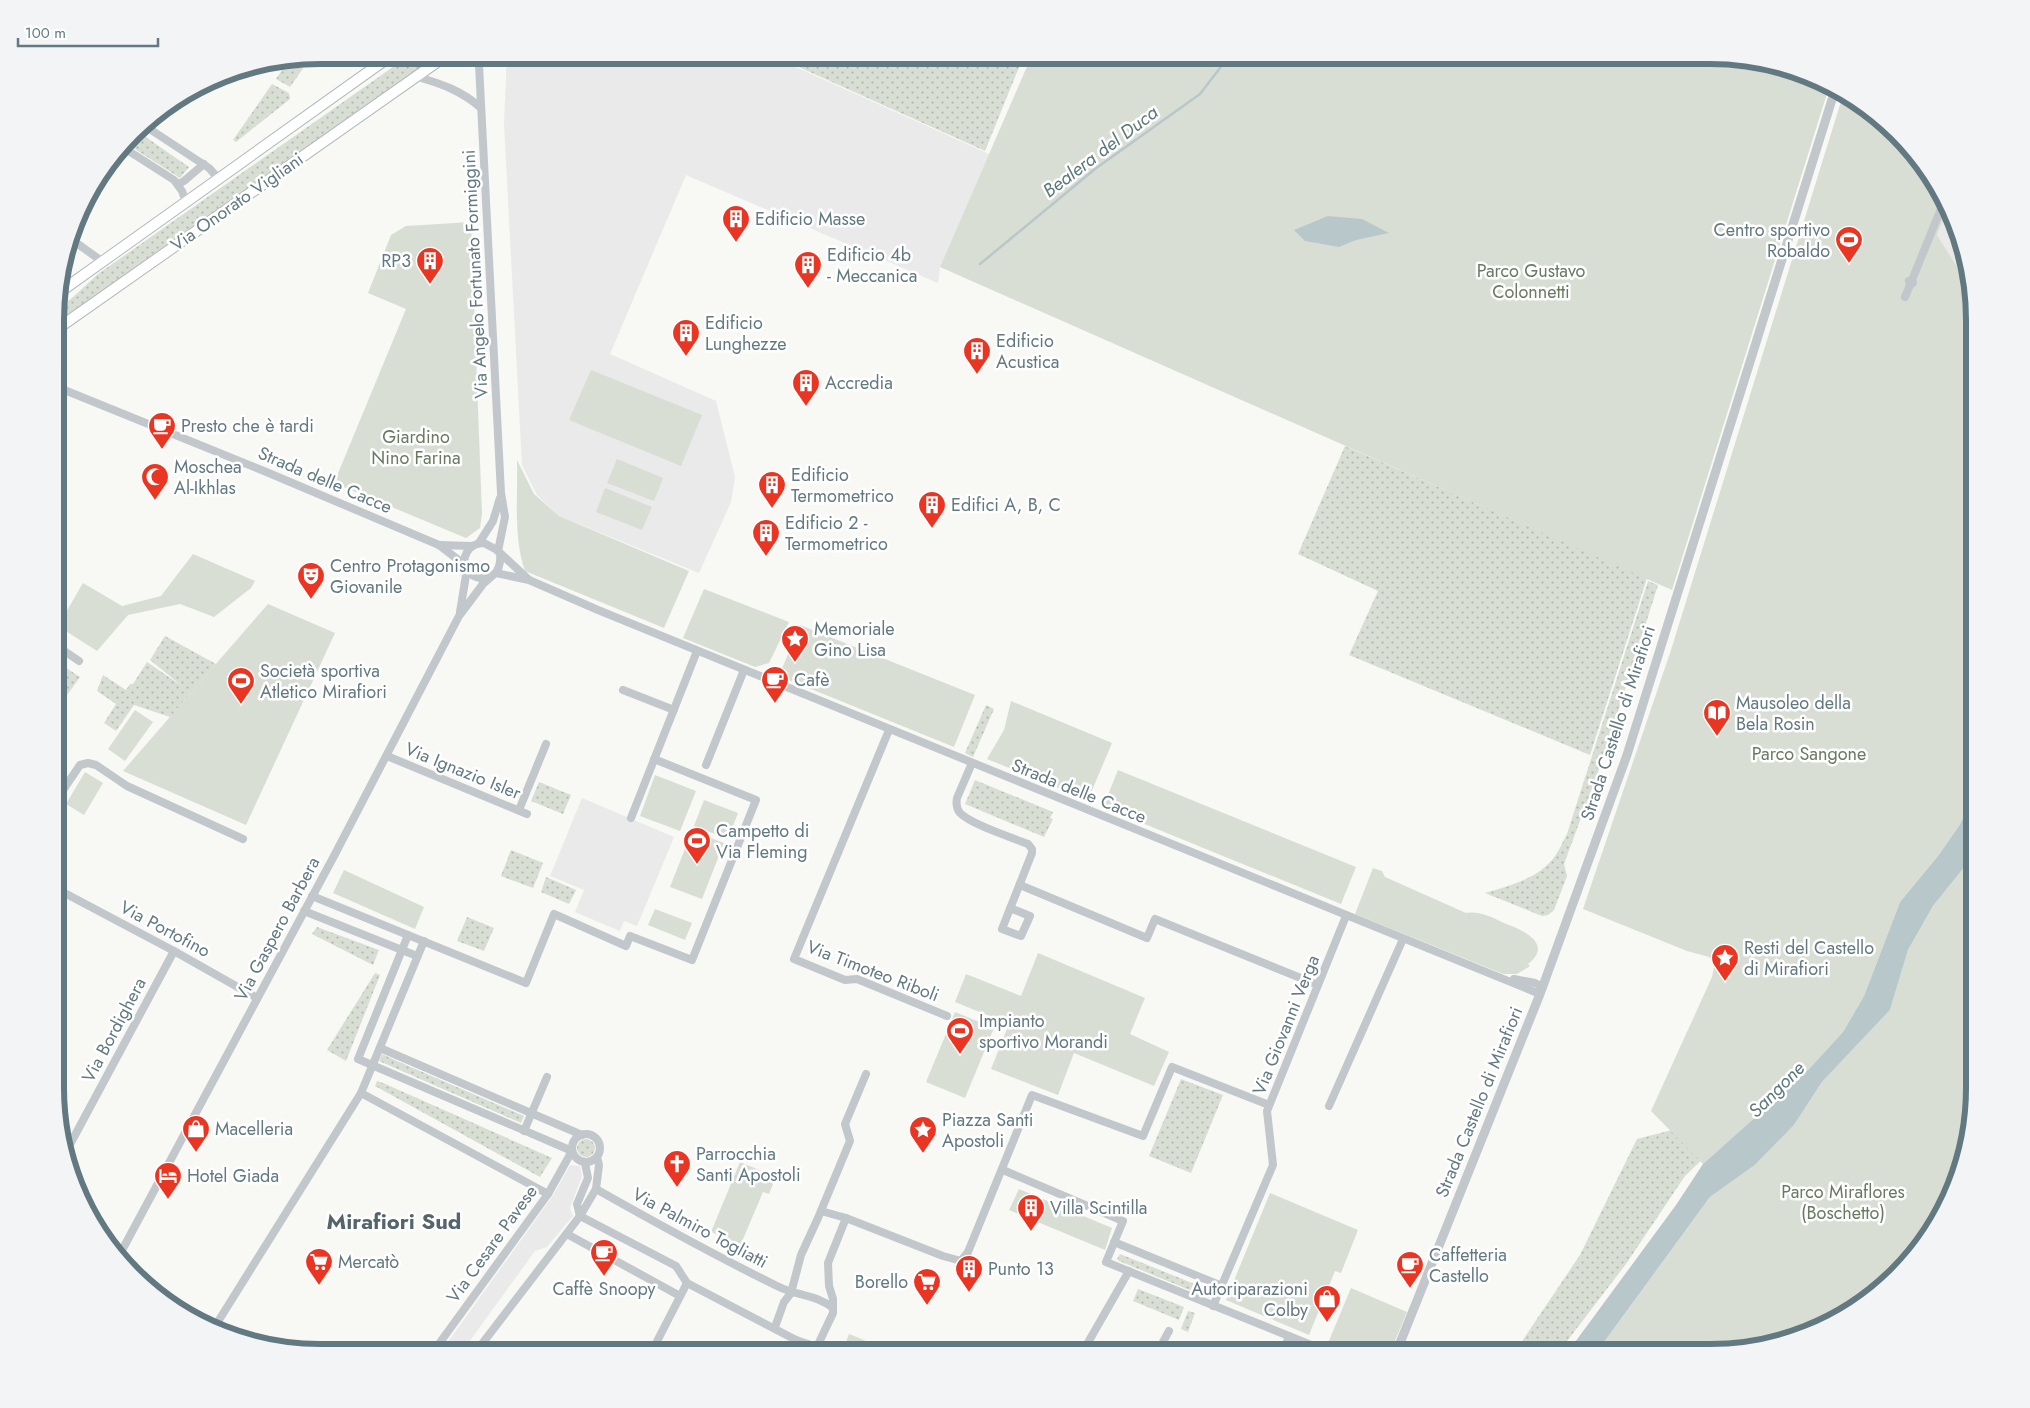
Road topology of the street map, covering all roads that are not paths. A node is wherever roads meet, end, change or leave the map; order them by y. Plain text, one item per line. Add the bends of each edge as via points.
1 (379, 64) edge
2 (435, 64) edge
3 (479, 64) edge
4 (418, 77) junction
5 (1833, 95) edge
6 (481, 108) junction
7 (149, 129) edge
8 (128, 150) edge
9 (204, 164) junction
10 (219, 179) junction
11 (178, 184) junction
12 (186, 202) junction
13 (1940, 208) edge
14 (76, 242) edge
15 (103, 262) junction
16 (66, 288) edge
17 (1905, 297) dead end
18 (64, 324) edge
19 (64, 389) edge
20 (501, 493) junction
21 (439, 545) junction
22 (476, 545) junction
23 (499, 552) junction
24 (466, 567) junction
25 (494, 575) junction
26 (530, 580) junction
27 (458, 616) junction
28 (64, 651) edge
29 (697, 651) junction
30 (79, 661) dead end
31 (744, 670) junction
32 (623, 690) dead end
33 (674, 710) junction
34 (889, 730) junction
35 (546, 744) dead end
36 (387, 756) junction
37 (654, 759) junction
38 (972, 763) junction
39 (706, 764) dead end
40 (64, 789) edge
41 (519, 810) junction
42 (527, 814) dead end
43 (631, 818) dead end
44 (243, 839) dead end
45 (1020, 885) junction
46 (64, 893) edge
47 (312, 896) junction
48 (1010, 908) dead end
49 (304, 911) junction
50 (1346, 916) junction
51 (408, 935) junction
52 (1403, 939) junction
53 (424, 941) junction
54 (402, 950) junction
55 (174, 951) junction
56 (417, 956) junction
57 (1318, 985) junction
58 (1541, 991) junction
59 (258, 998) junction
60 (947, 1016) dead end
61 (380, 1048) junction
62 (372, 1066) junction
63 (866, 1074) dead end
64 (547, 1077) dead end
65 (361, 1093) junction
66 (1269, 1105) junction
67 (1329, 1106) dead end
68 (531, 1114) junction
69 (524, 1131) junction
70 (582, 1135) junction
71 (70, 1144) edge
72 (572, 1151) junction
73 (597, 1158) junction
74 (585, 1163) junction
75 (1003, 1170) junction
76 (596, 1189) junction
77 (548, 1194) junction
78 (821, 1211) junction
79 (580, 1216) junction
80 (846, 1218) junction
81 (567, 1234) junction
82 (1114, 1242) junction
83 (122, 1250) edge
84 (1129, 1271) junction
85 (687, 1283) junction
86 (1222, 1286) junction
87 (791, 1293) junction
88 (680, 1296) junction
89 (1213, 1306) junction
90 (833, 1308) junction
91 (217, 1323) edge
92 (775, 1327) junction
93 (1169, 1331) dead end
94 (1290, 1336) junction
95 (796, 1340) junction
96 (439, 1344) edge
97 (481, 1344) edge
98 (656, 1344) edge
99 (794, 1344) edge
100 (804, 1344) edge
101 (818, 1344) edge
102 (1087, 1344) edge
103 (1162, 1344) edge
104 (1287, 1344) edge
105 (1309, 1344) edge
106 (1400, 1344) edge

1 - 10 main road, Via Onorato Vigliani
2 - 4 main road, Via Onorato Vigliani
3 - 6 street, Via Angelo Fortunato Formiggini
4 - 6 street via 444,84
4 - 18 main road, Via Onorato Vigliani
5 - 58 street, Strada Castello di Mirafiori via 1627,755
6 - 20 street, Via Angelo Fortunato Formiggini
7 - 9 street
8 - 11 street
9 - 10 street
9 - 11 street
10 - 12 main road, Via Onorato Vigliani
11 - 12 street
12 - 15 main road, Via Onorato Vigliani
13 - 17 street
14 - 15 street
15 - 16 main road, Via Onorato Vigliani
19 - 21 street, Strada delle Cacce
20 - 22 street, Via Angelo Fortunato Formiggini via 493,521
20 - 23 street, Via Angelo Fortunato Formiggini via 505,517
21 - 22 street, Strada delle Cacce
21 - 24 street, Strada delle Cacce
22 - 23 street, Strada delle Cacce via 490,544
22 - 24 street via 466,554
23 - 25 street via 500,563
23 - 26 street, Strada delle Cacce
24 - 25 street, Strada delle Cacce via 477,578
24 - 27 street, Via Gaspero Barbera
25 - 26 street, Strada delle Cacce
25 - 27 street, Via Gaspero Barbera
26 - 29 street, Strada delle Cacce
27 - 36 street, Via Gaspero Barbera
28 - 30 street
29 - 31 street, Strada delle Cacce
29 - 33 street
31 - 34 street, Strada delle Cacce
31 - 39 street
32 - 33 street
33 - 37 street
34 - 38 street, Strada delle Cacce
34 - 60 street, Via Timoteo Riboli via 794,959
35 - 41 street
36 - 41 street, Via Ignazio Isler
36 - 47 street, Via Gaspero Barbera
37 - 43 street
37 - 53 street via 756,800 692,960 630,936 626,946 554,914 526,983
38 - 45 street via 957,798 957,808 970,820 1031,846 1032,854
38 - 50 street, Strada delle Cacce
40 - 44 street via 80,765 96,765 127,786
41 - 42 street, Via Ignazio Isler
45 - 48 street
45 - 57 street via 1148,938 1155,920
46 - 55 street, Via Portofino
47 - 49 street, Via Gaspero Barbera
47 - 51 street
49 - 54 street
49 - 59 street, Via Gaspero Barbera
50 - 52 street, Strada delle Cacce
50 - 57 street, Via Giovanni Verga
51 - 53 street
51 - 54 street
52 - 58 street, Strada delle Cacce via 1480,971
52 - 67 street
53 - 56 street
54 - 56 street
54 - 62 street via 358,1059
55 - 59 street, Via Portofino
55 - 71 street, Via Bordighera
56 - 61 street
57 - 66 street, Via Giovanni Verga
58 - 106 street, Strada Castello di Mirafiori
59 - 83 street, Via Gaspero Barbera
61 - 62 street
61 - 68 street
62 - 65 street
62 - 69 street
63 - 78 street via 845,1124 850,1141
64 - 68 street
65 - 77 street
65 - 91 street
66 - 75 street via 1172,1067 1143,1136 1032,1095
66 - 86 street, Via Giovanni Verga via 1267,1116 1273,1165
68 - 69 street
68 - 70 street
69 - 72 street
70 - 72 street via 573,1143
70 - 73 street via 592,1136 598,1142
72 - 74 street via 579,1161
72 - 77 street, Via Cesare Pavese
73 - 74 street
73 - 76 street
74 - 79 street via 588,1178 576,1204
75 - 80 street via 968,1252 961,1261
75 - 82 street via 1123,1221
76 - 79 street
76 - 87 street, Via Palmiro Togliatti via 703,1250
77 - 96 street, Via Cesare Pavese
78 - 80 street
78 - 87 street via 801,1256
79 - 81 street
79 - 85 street via 676,1266
80 - 90 street via 828,1263 828,1286
81 - 88 street
81 - 97 street
82 - 84 street via 1106,1262
82 - 86 street
84 - 89 street
84 - 102 street
85 - 88 street
85 - 92 street
86 - 89 street, Via Giovanni Verga
87 - 90 street via 813,1296
87 - 92 street via 784,1302
88 - 98 street
89 - 94 street
90 - 101 street via 832,1317
92 - 95 street
93 - 103 street
94 - 104 street
94 - 105 street
95 - 99 street
95 - 100 street

